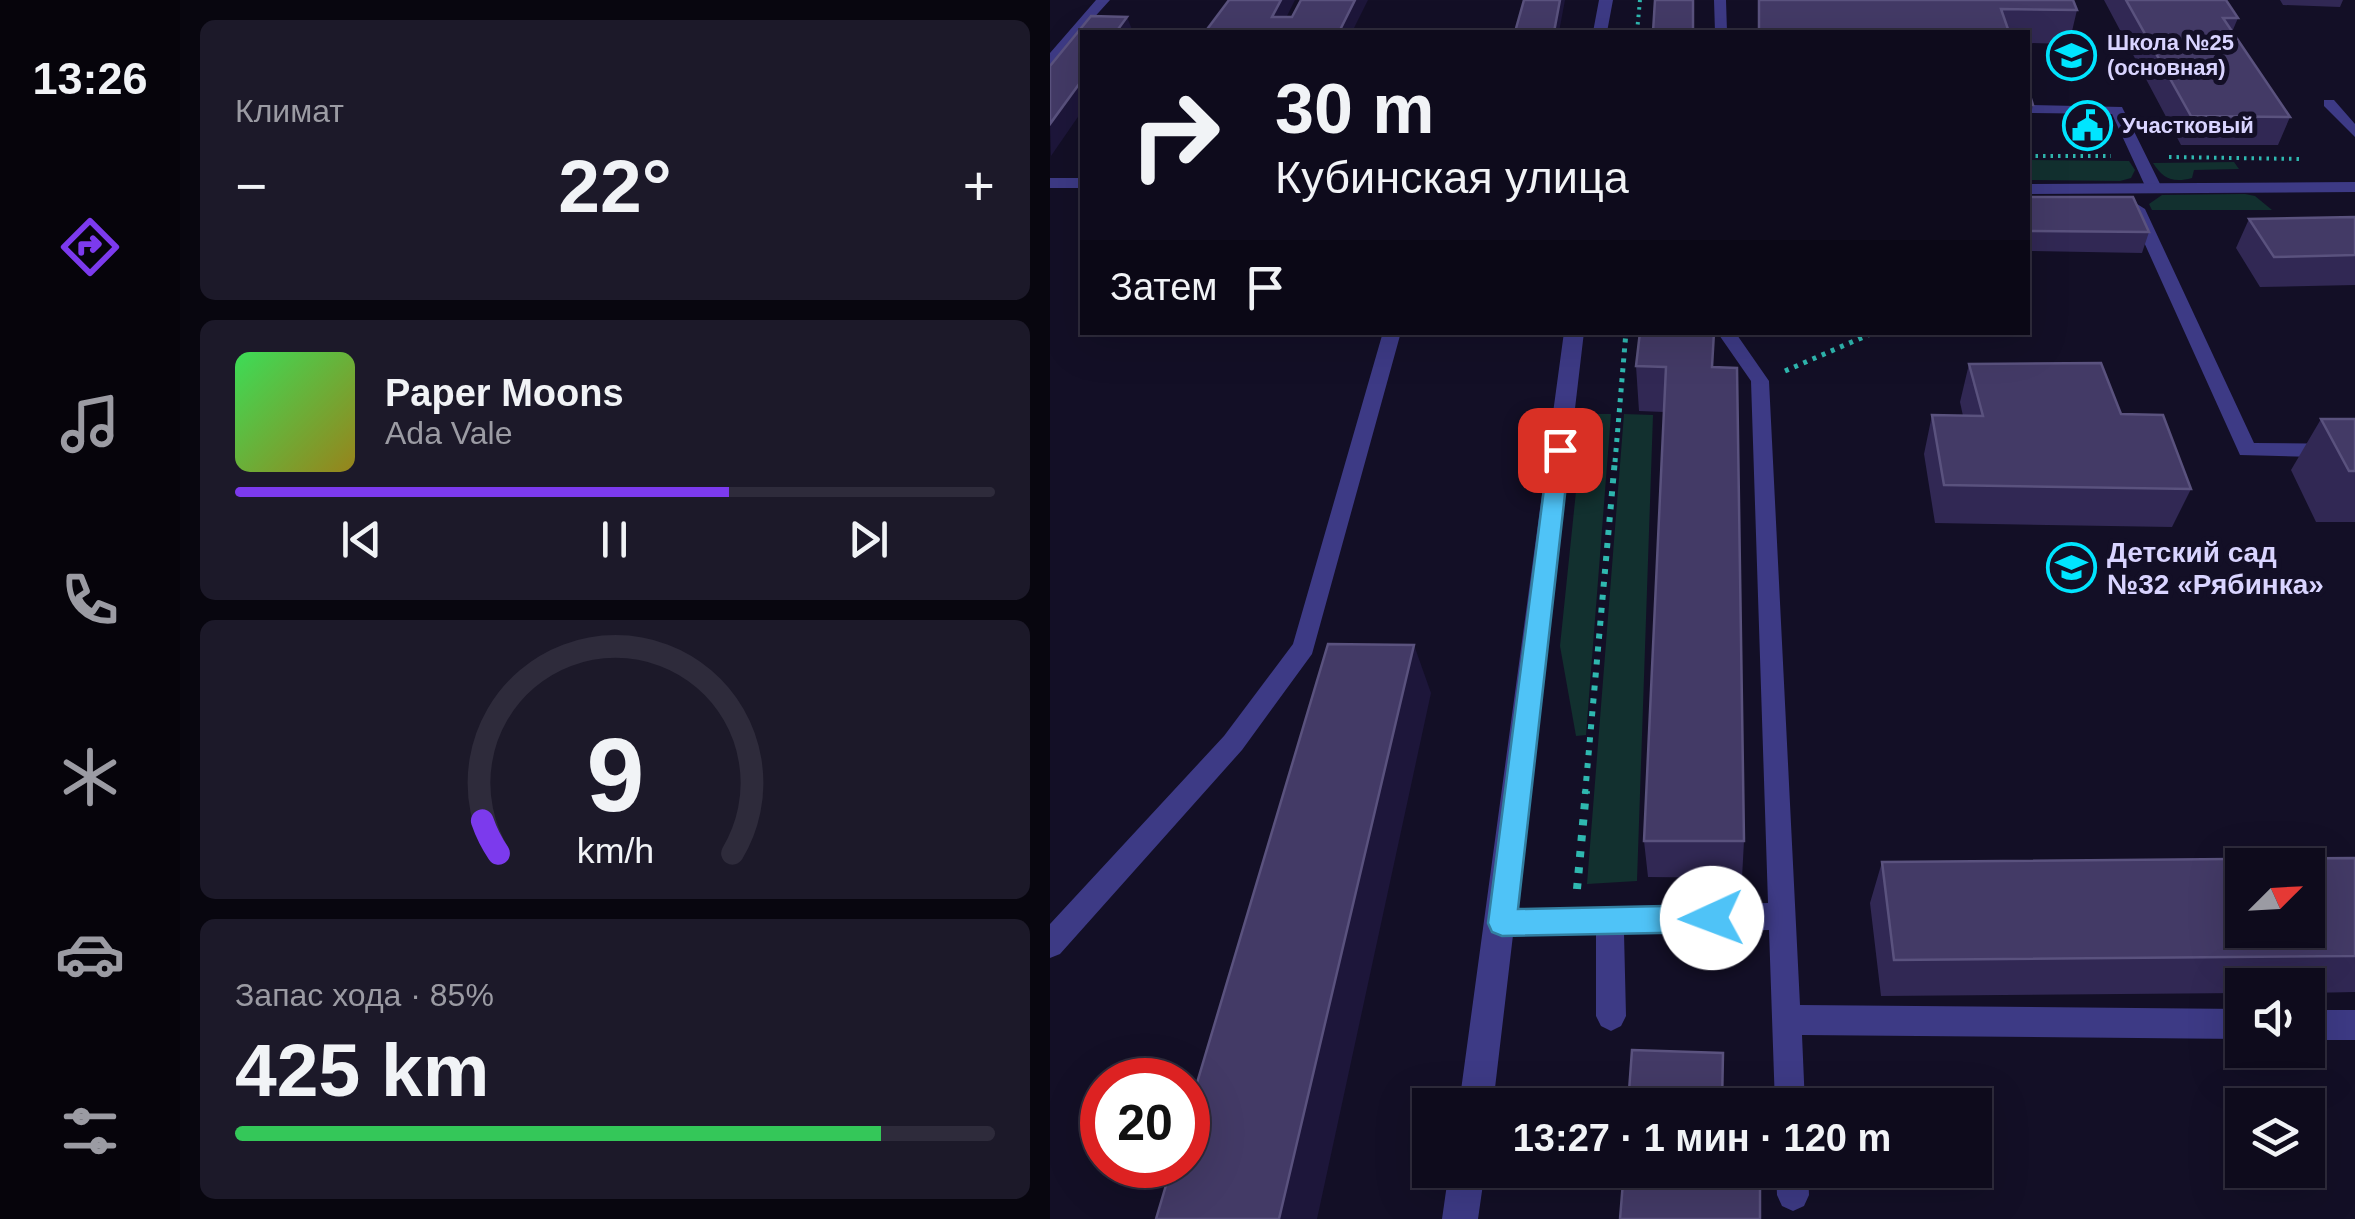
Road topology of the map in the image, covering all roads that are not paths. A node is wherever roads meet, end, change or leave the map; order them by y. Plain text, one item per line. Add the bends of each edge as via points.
1 (1102, 0) edge
2 (1606, 0) edge
3 (1720, 0) edge
4 (1600, 30) edge
5 (1720, 30) edge
6 (1050, 62) edge
7 (2328, 104) dead end
8 (2030, 109) edge
9 (2355, 134) edge
10 (1050, 183) edge
11 (1080, 183) edge
12 (2355, 187) edge
13 (2154, 188) junction
14 (2030, 189) edge
15 (2126, 189) junction
16 (1391, 335) edge
17 (1574, 335) edge
18 (1728, 335) edge
19 (2355, 450) edge
20 (1779, 916) junction
21 (1610, 922) junction
22 (1502, 923) junction
23 (1050, 944) edge
24 (1610, 1016) dead end
25 (1787, 1020) junction
26 (2225, 1024) edge
27 (2325, 1025) edge
28 (2355, 1025) edge
29 (1478, 1088) edge
30 (1789, 1088) edge
31 (1464, 1188) edge
32 (1460, 1219) edge

1 - 6 street
2 - 4 street
3 - 5 lane
7 - 9 lane
8 - 13 lane via 2117,110
10 - 11 street
12 - 13 street
13 - 15 street
14 - 15 street
15 - 19 lane via 2248,450
16 - 23 lane via 1304,647 1233,743
17 - 22 street
18 - 20 lane via 1760,381
20 - 21 lane
20 - 25 lane
21 - 22 lane
21 - 24 lane
22 - 29 street
25 - 26 lane
25 - 30 lane
27 - 28 lane
31 - 32 street

